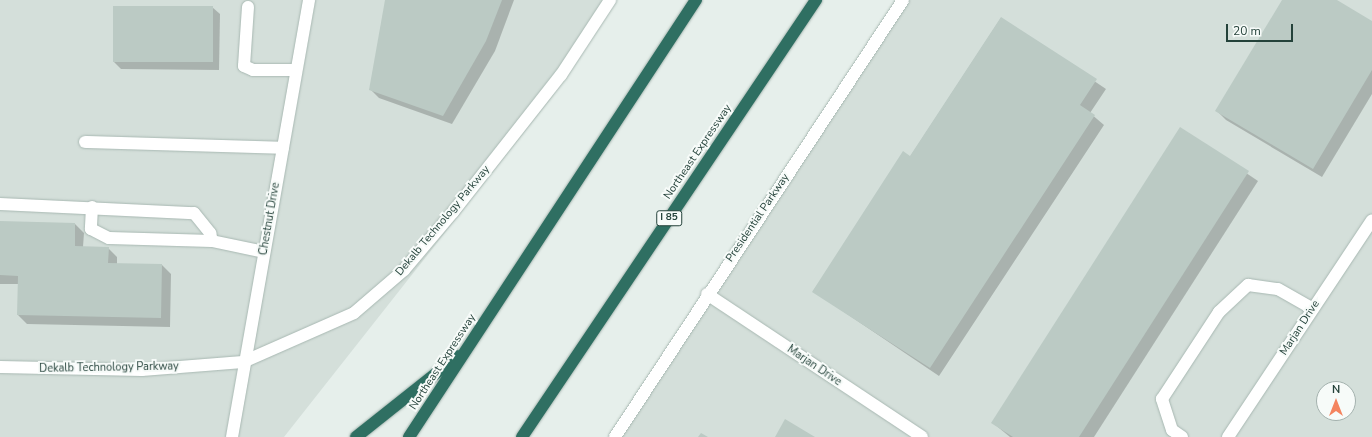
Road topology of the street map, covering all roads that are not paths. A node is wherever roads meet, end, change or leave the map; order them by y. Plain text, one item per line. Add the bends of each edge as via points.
1 (309, 0) edge
2 (610, 0) edge
3 (696, 0) edge
4 (816, 0) edge
5 (902, 0) edge
6 (248, 7) dead end
7 (296, 70) junction
8 (85, 142) dead end
9 (283, 148) junction
10 (0, 204) edge
11 (92, 207) junction
12 (1372, 220) edge
13 (212, 241) junction
14 (264, 252) junction
15 (707, 294) junction
16 (1313, 309) junction
17 (465, 351) junction
18 (243, 362) junction
19 (0, 367) edge
20 (232, 437) edge
21 (356, 437) edge
22 (409, 437) edge
23 (522, 437) edge
24 (615, 437) edge
25 (922, 437) edge
26 (1182, 437) edge
27 (1228, 437) edge

1 - 7 street, Chestnut Drive
2 - 18 street, Dekalb Technology Parkway via 561,75 404,270 354,313
3 - 17 highway, Northeast Expressway
4 - 23 highway, Northeast Expressway / I 85
5 - 15 street, Presidential Parkway
6 - 7 street via 244,66 253,70
7 - 9 street, Chestnut Drive
8 - 9 street
9 - 14 street, Chestnut Drive
10 - 11 street
11 - 13 street via 194,213 210,233
11 - 13 street via 91,229 109,238
12 - 16 street, Marjan Drive
13 - 14 street
14 - 18 street, Chestnut Drive
15 - 24 street, Presidential Parkway
15 - 25 street, Marjan Drive
16 - 26 street via 1278,289 1248,285 1219,312 1162,399 1172,430
16 - 27 street, Marjan Drive
17 - 21 highway
17 - 22 highway, Northeast Expressway
18 - 19 street, Dekalb Technology Parkway via 142,370
18 - 20 street, Chestnut Drive

